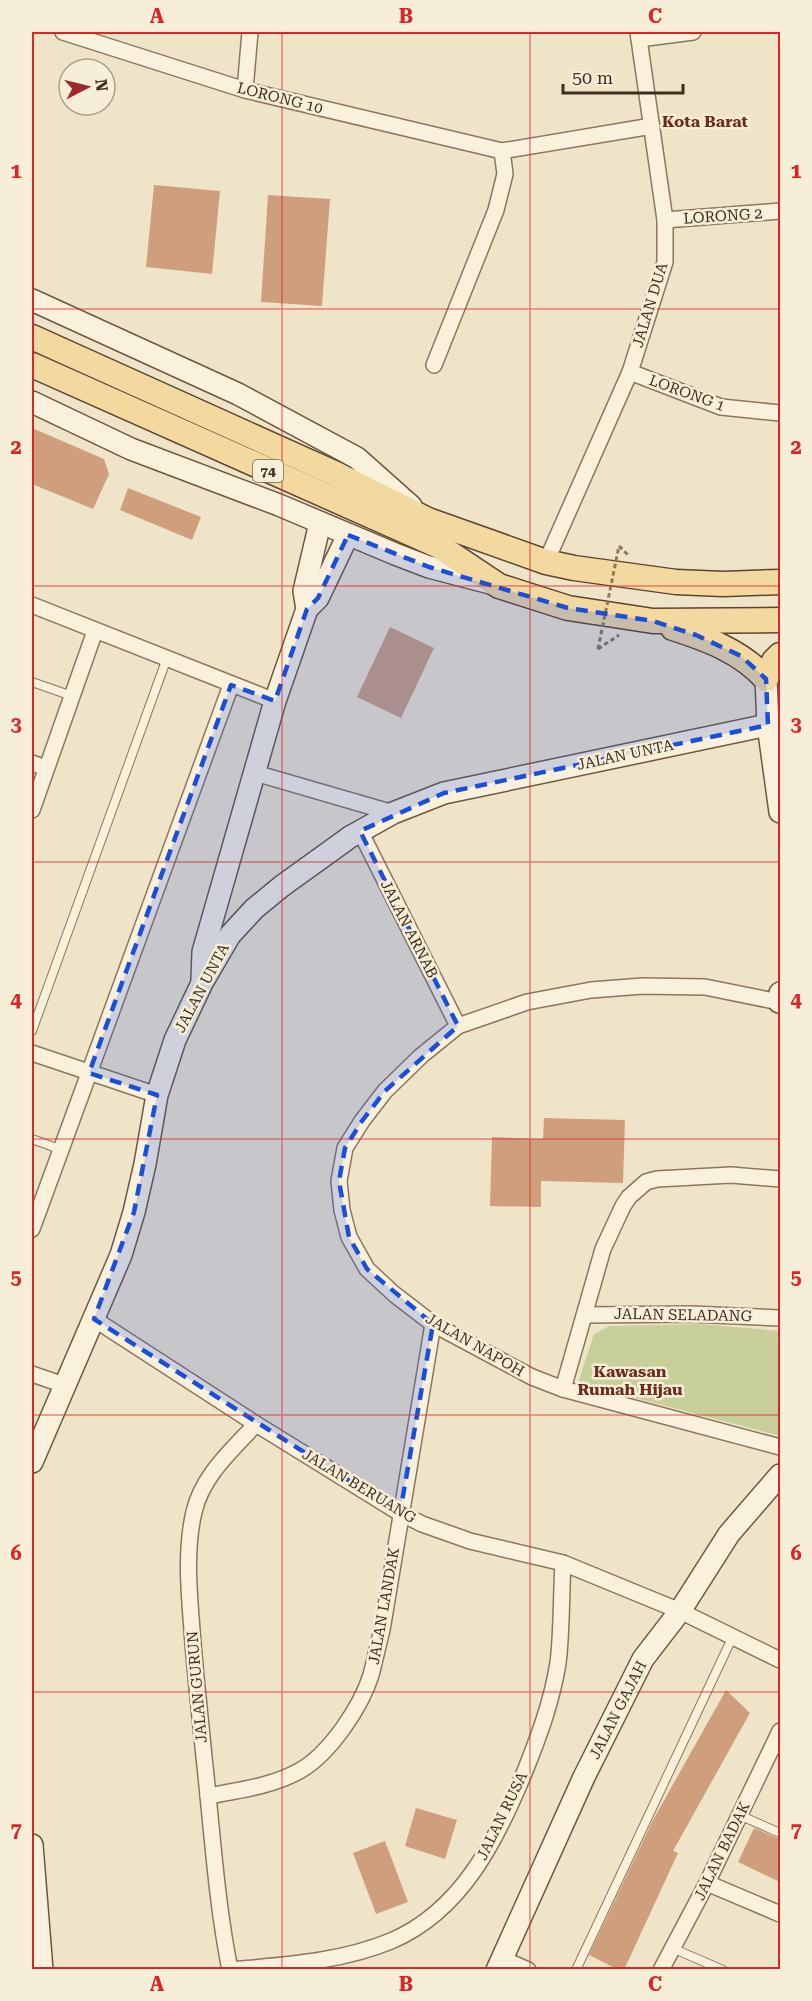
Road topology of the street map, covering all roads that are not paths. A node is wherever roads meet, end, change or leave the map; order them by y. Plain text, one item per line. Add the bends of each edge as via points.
1 (63, 32) edge
2 (250, 32) edge
3 (693, 32) edge
4 (639, 35) edge
5 (245, 90) junction
6 (652, 126) junction
7 (502, 151) junction
8 (780, 211) edge
9 (665, 220) junction
10 (32, 300) edge
11 (32, 337) edge
12 (32, 365) edge
13 (434, 365) dead end
14 (630, 372) junction
15 (32, 402) edge
16 (780, 413) edge
17 (428, 520) junction
18 (320, 523) junction
19 (348, 535) junction
20 (546, 562) junction
21 (676, 582) junction
22 (780, 582) edge
23 (499, 586) junction
24 (32, 605) edge
25 (307, 609) junction
26 (780, 620) edge
27 (653, 621) junction
28 (690, 622) junction
29 (95, 631) junction
30 (780, 655) edge
31 (167, 658) junction
32 (766, 679) junction
33 (32, 682) edge
34 (231, 685) junction
35 (72, 696) junction
36 (275, 701) junction
37 (768, 725) junction
38 (39, 766) edge
39 (255, 773) junction
40 (32, 810) edge
41 (780, 812) edge
42 (393, 813) junction
43 (360, 831) junction
44 (225, 878) junction
45 (230, 934) junction
46 (202, 983) junction
47 (780, 999) edge
48 (458, 1026) junction
49 (32, 1031) edge
50 (32, 1053) edge
51 (89, 1073) junction
52 (157, 1095) junction
53 (32, 1139) edge
54 (62, 1150) junction
55 (780, 1179) edge
56 (33, 1223) edge
57 (586, 1315) junction
58 (94, 1318) junction
59 (780, 1318) edge
60 (434, 1324) junction
61 (32, 1374) edge
62 (64, 1385) junction
63 (563, 1389) junction
64 (256, 1424) junction
65 (780, 1447) edge
66 (32, 1462) edge
67 (780, 1475) edge
68 (400, 1513) junction
69 (563, 1563) junction
70 (681, 1611) junction
71 (733, 1636) junction
72 (780, 1660) edge
73 (780, 1731) edge
74 (776, 1750) edge
75 (208, 1796) junction
76 (739, 1815) junction
77 (780, 1833) edge
78 (32, 1845) edge
79 (708, 1883) junction
80 (780, 1914) edge
81 (671, 1948) junction
82 (499, 1964) edge
83 (42, 1970) edge
84 (230, 1970) edge
85 (528, 1970) edge
86 (576, 1970) edge
87 (661, 1970) edge
88 (723, 1970) edge

1 - 5 street, LORONG 10
2 - 5 street
3 - 4 street
4 - 6 street, JALAN DUA
5 - 7 street, LORONG 10
6 - 7 street, LORONG 10
6 - 9 street, JALAN DUA
7 - 13 street via 505,174 496,210
8 - 9 street, LORONG 2
9 - 14 street, JALAN DUA via 665,262
10 - 17 street via 238,394 357,458
11 - 17 main road, 74 via 326,469
12 - 23 main road, 74 via 439,546
14 - 16 street, LORONG 1 via 720,407
14 - 20 street, JALAN DUA
15 - 18 street via 131,449
17 - 20 main road, 74
18 - 19 street
18 - 25 street via 304,591
19 - 23 street via 429,567
19 - 25 street via 318,598
20 - 21 main road, 74
21 - 22 main road, 74
21 - 28 main road via 702,605 698,616
23 - 27 main road, 74 via 568,608
24 - 29 street
25 - 36 street
26 - 28 main road, 74
27 - 28 main road, 74
27 - 32 main road via 741,656
29 - 31 street
29 - 35 street
30 - 32 main road
31 - 34 street
31 - 49 lane
32 - 37 street
33 - 35 lane
34 - 36 street
34 - 51 street
35 - 38 street
36 - 39 street
37 - 41 street
37 - 42 street, JALAN UNTA via 444,793
38 - 40 street
39 - 42 street
39 - 44 street
42 - 43 street, JALAN UNTA
43 - 45 street, JALAN UNTA via 282,886
43 - 48 street, JALAN ARNAB
44 - 45 street
44 - 46 street via 204,952
45 - 46 street, JALAN UNTA
46 - 52 street, JALAN UNTA via 175,1040
47 - 48 street, JALAN NAPOH via 705,987 591,990 527,1002
48 - 60 street, JALAN NAPOH via 385,1091 345,1148 339,1180 350,1237 367,1269
50 - 51 street
51 - 52 street
51 - 54 street
52 - 58 street, JALAN UNTA via 122,1255
53 - 54 lane
54 - 56 street
55 - 57 street via 731,1175 646,1182 623,1206 603,1249
57 - 59 street, JALAN SELADANG
57 - 63 street
58 - 62 street, JALAN UNTA
58 - 64 street, JALAN BERUANG
60 - 63 street, JALAN NAPOH via 531,1377
60 - 68 street, JALAN LANDAK
61 - 62 street
62 - 66 street, JALAN UNTA
63 - 65 street, JALAN NAPOH
64 - 68 street, JALAN BERUANG
64 - 75 street, JALAN GURUN via 204,1486 194,1511 190,1540 189,1592
67 - 70 street, JALAN GAJAH via 729,1534
68 - 69 street, JALAN BERUANG via 470,1541
68 - 75 street, JALAN LANDAK via 382,1630 370,1677 337,1736 300,1771 266,1784
69 - 70 street, JALAN BERUANG
69 - 84 street, JALAN RUSA via 558,1663 543,1726 488,1851 455,1896 427,1922 392,1941 349,1956
70 - 71 street, JALAN BERUANG
70 - 82 street, JALAN GAJAH via 643,1659 620,1701
71 - 72 street, JALAN BERUANG
71 - 86 lane
73 - 74 street, JALAN BADAK
74 - 76 street, JALAN BADAK
75 - 84 street, JALAN GURUN via 221,1928
76 - 77 lane
76 - 79 street, JALAN BADAK
78 - 83 street
79 - 80 street
79 - 81 street, JALAN BADAK
81 - 87 street, JALAN BADAK
81 - 88 lane
82 - 85 street

